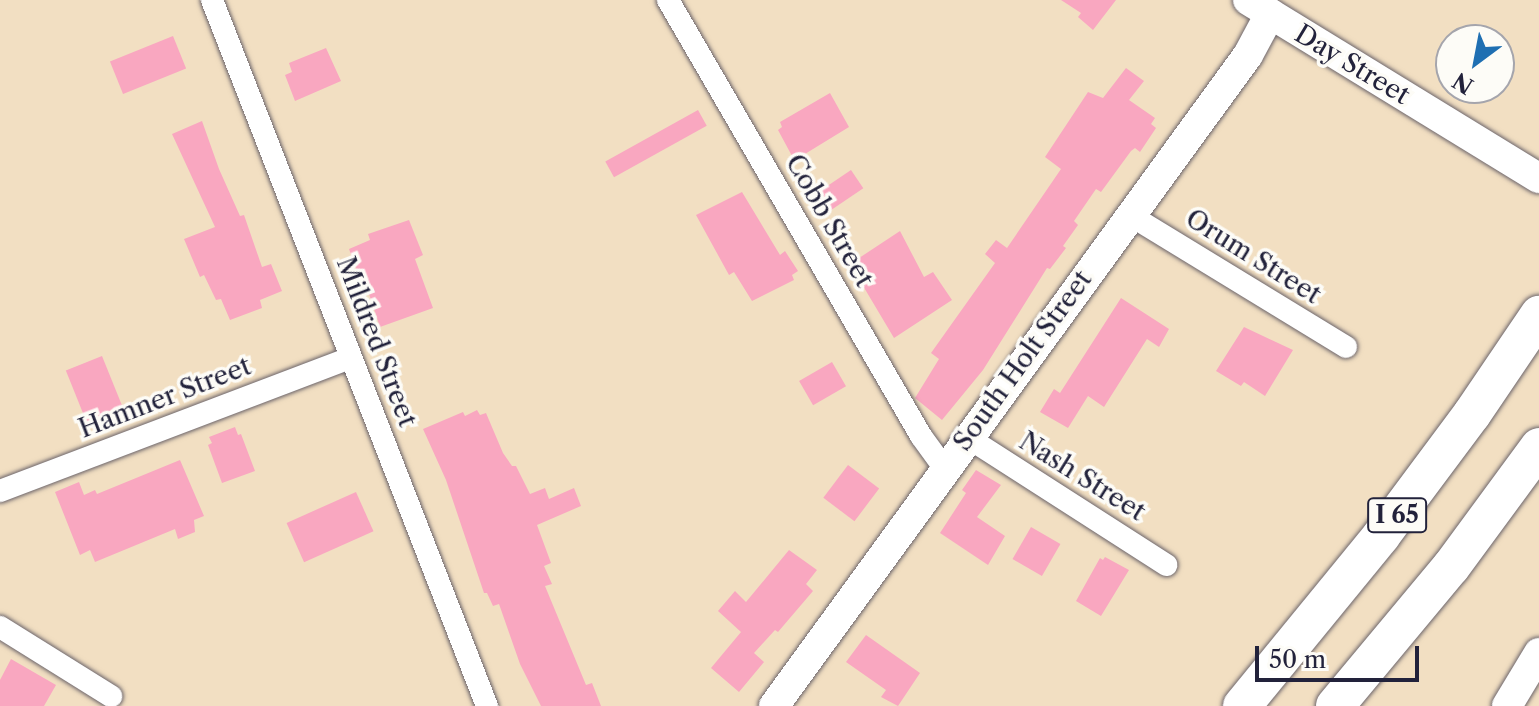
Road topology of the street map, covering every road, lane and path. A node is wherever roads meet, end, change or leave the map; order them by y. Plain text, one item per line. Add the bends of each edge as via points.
1 (212, 0) edge
2 (668, 0) edge
3 (1259, 7) edge
4 (1539, 178) edge
5 (1130, 215) junction
6 (1539, 315) edge
7 (1346, 347) dead end
8 (350, 358) junction
9 (967, 437) junction
10 (1539, 447) edge
11 (944, 468) junction
12 (0, 491) edge
13 (1166, 565) dead end
14 (0, 627) edge
15 (1539, 653) edge
16 (111, 696) dead end
17 (487, 706) edge
18 (774, 706) edge
19 (1242, 706) edge
20 (1335, 706) edge
21 (1507, 706) edge

1 - 8 street, Mildred Street
2 - 11 street, Cobb Street
3 - 4 street, Day Street
3 - 5 street, South Holt Street via 1248,55
5 - 7 street, Orum Street
5 - 9 street, South Holt Street
6 - 19 highway, I 65 via 1381,536
8 - 12 street, Hamner Street
8 - 17 street, Mildred Street
9 - 11 street, South Holt Street
9 - 13 street, Nash Street
10 - 20 highway, I 65 via 1451,567
11 - 18 street, South Holt Street
14 - 16 street
15 - 21 street

